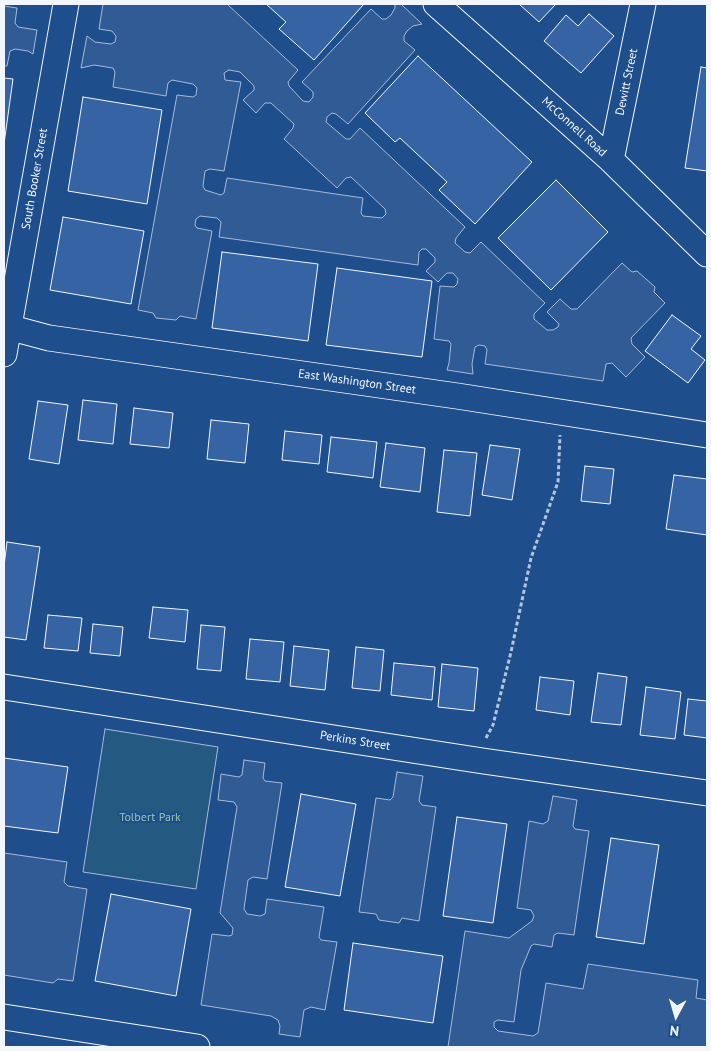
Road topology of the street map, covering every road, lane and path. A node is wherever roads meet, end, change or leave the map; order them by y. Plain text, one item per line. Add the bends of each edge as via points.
1 (66, 4) edge
2 (436, 4) edge
3 (643, 4) edge
4 (611, 160) junction
5 (707, 254) edge
6 (6, 327) edge
7 (4, 354) edge
8 (561, 412) junction
9 (707, 435) edge
10 (4, 687) edge
11 (483, 761) junction
12 (707, 793) edge
13 (4, 1017) edge
14 (197, 1047) edge

1 - 6 street, South Booker Street
2 - 4 street, McConnell Road
3 - 4 street, Dewitt Street
4 - 5 street, McConnell Road
6 - 7 street, South Booker Street
6 - 8 street, East Washington Street via 48,338
8 - 9 street, East Washington Street
8 - 11 path via 558,482 531,558 493,725 486,737
10 - 11 street, Perkins Street
11 - 12 street, Perkins Street
13 - 14 street

